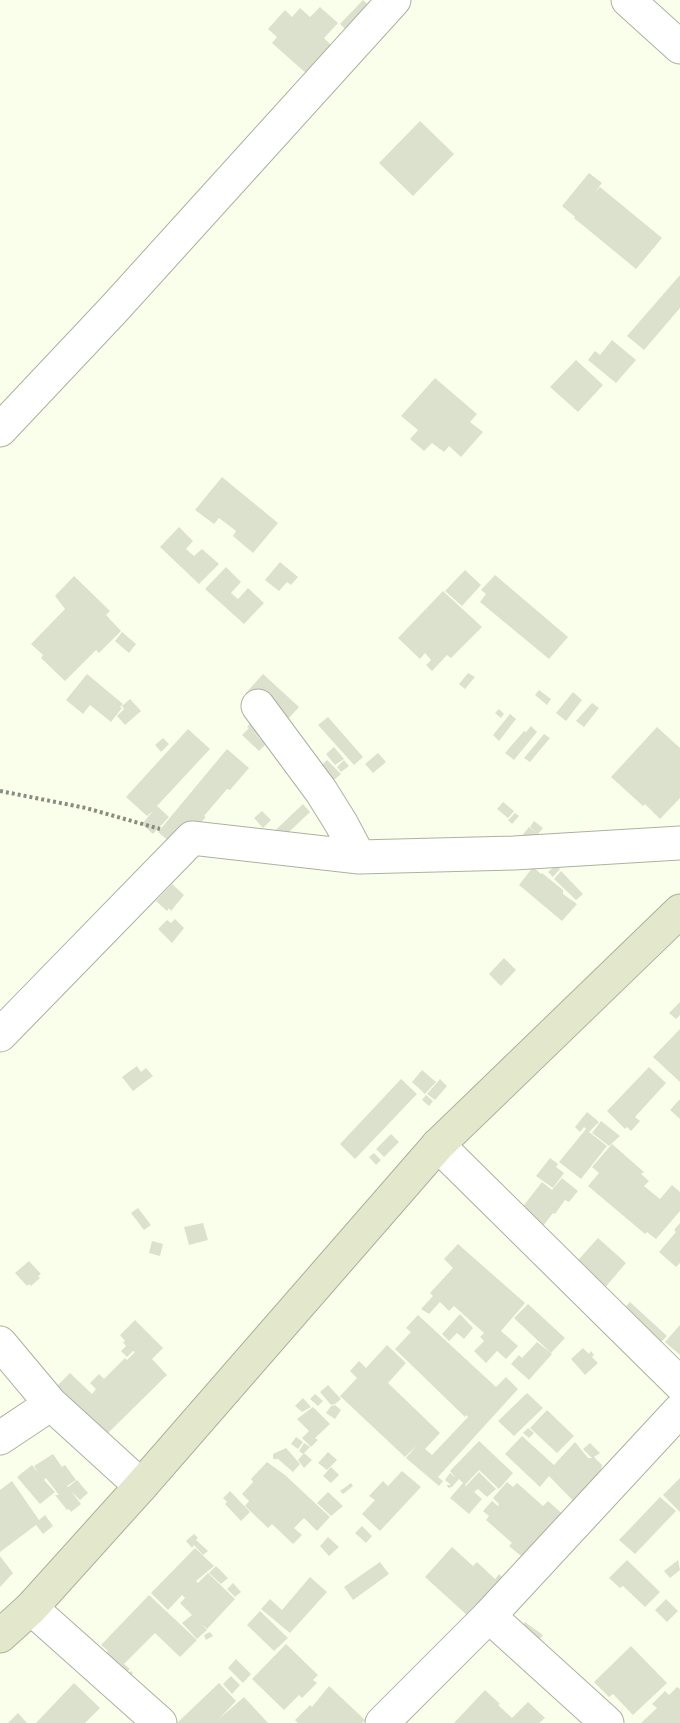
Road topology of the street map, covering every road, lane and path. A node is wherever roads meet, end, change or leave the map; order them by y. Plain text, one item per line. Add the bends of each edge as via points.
1 (393, 0) edge
2 (628, 0) edge
3 (680, 47) edge
4 (0, 430) edge
5 (258, 706) dead end
6 (0, 790) edge
7 (192, 838) junction
8 (680, 843) edge
9 (359, 857) junction
10 (680, 910) edge
11 (0, 1035) edge
12 (438, 1145) junction
13 (0, 1343) edge
14 (680, 1384) edge
15 (51, 1404) junction
16 (680, 1410) edge
17 (0, 1438) edge
18 (141, 1486) junction
19 (31, 1608) junction
20 (489, 1616) junction
21 (0, 1636) edge
22 (160, 1723) edge
23 (381, 1723) edge
24 (607, 1723) edge

1 - 4 street
2 - 3 street
5 - 9 street via 321,791
6 - 7 path via 86,808
7 - 9 street
7 - 11 street
8 - 9 street
10 - 12 main road
12 - 14 street
12 - 18 main road
13 - 15 street
15 - 17 street
15 - 18 street
16 - 20 street
18 - 19 main road
19 - 21 main road
19 - 22 street
20 - 23 street
20 - 24 street

